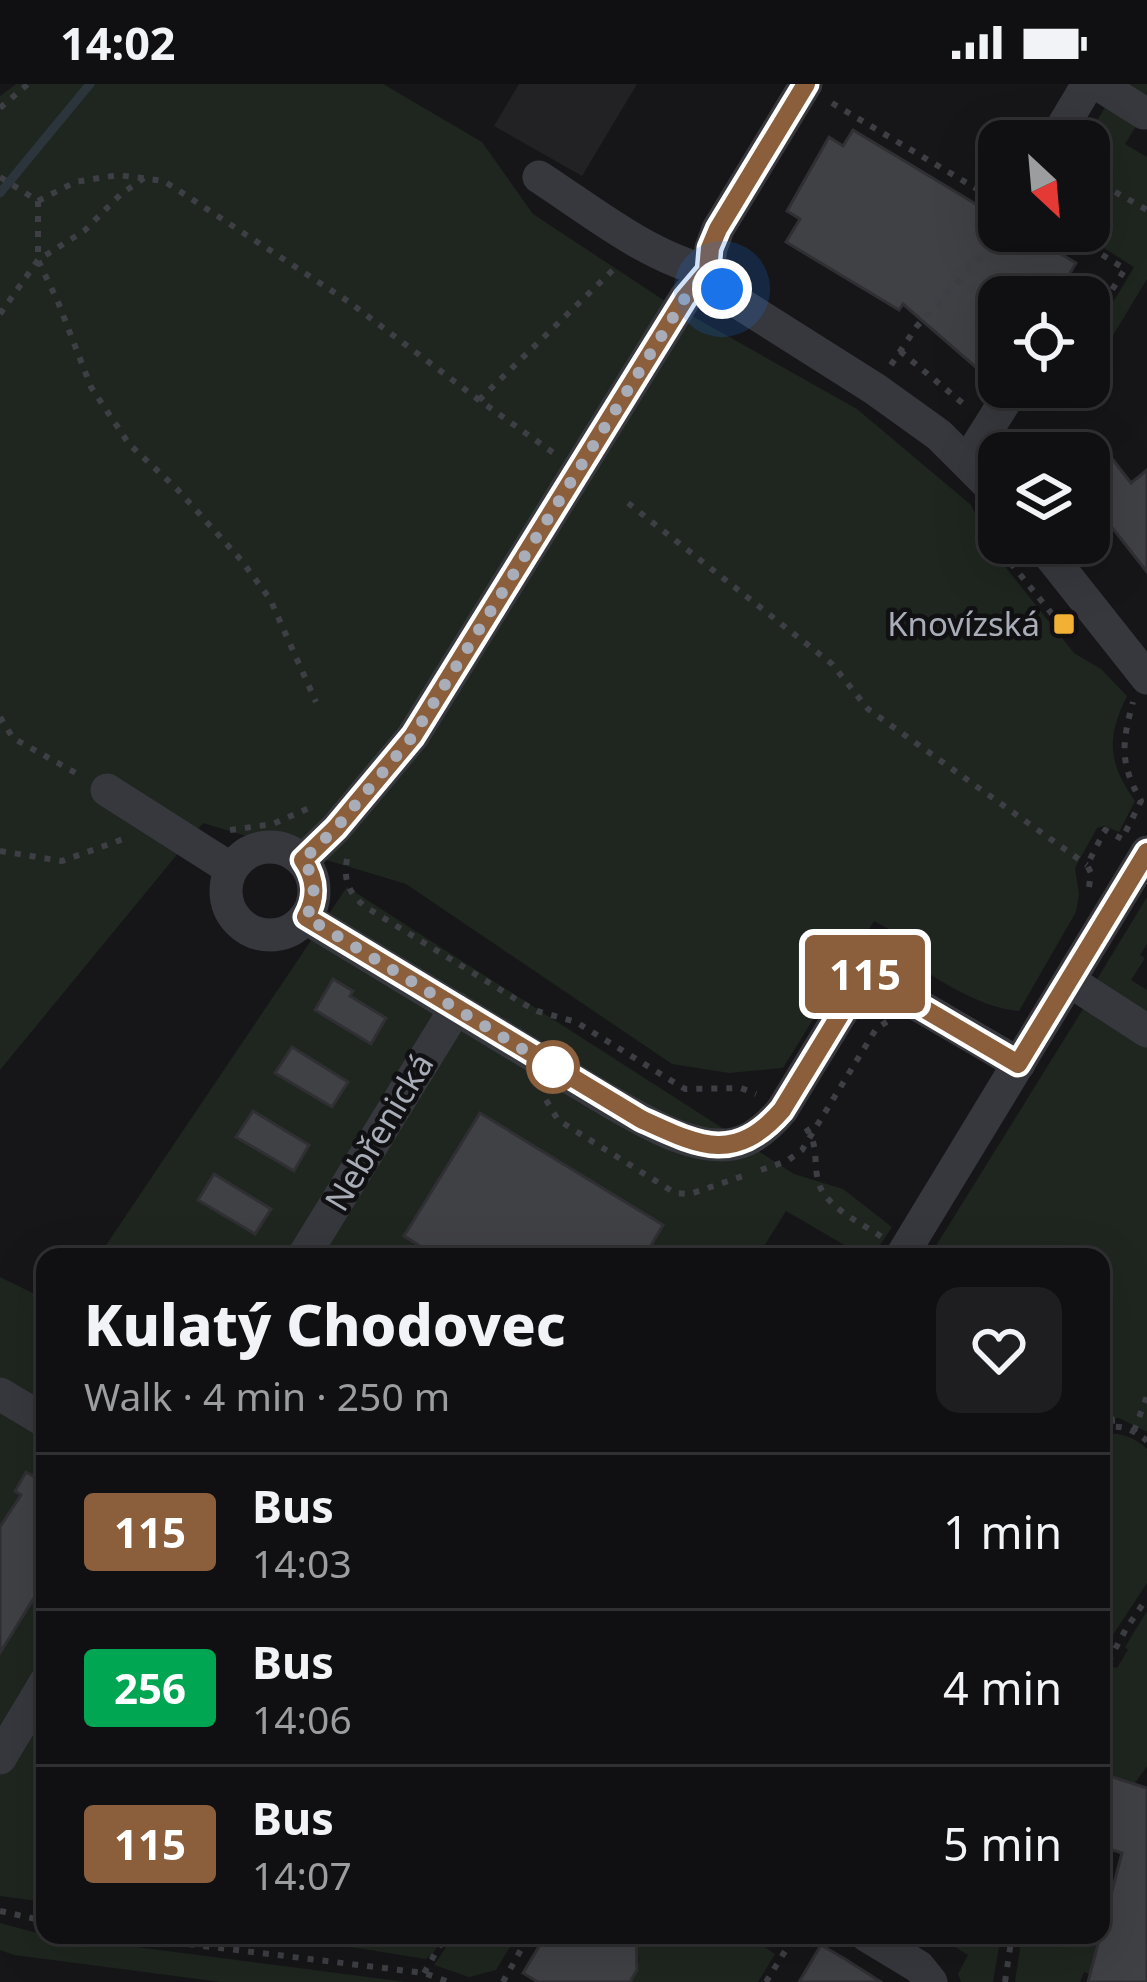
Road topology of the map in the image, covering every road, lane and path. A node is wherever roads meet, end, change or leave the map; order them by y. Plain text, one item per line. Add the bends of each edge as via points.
1 (28, 84) edge
2 (1088, 84) edge
3 (1098, 84) edge
4 (813, 90) edge
5 (0, 108) edge
6 (1144, 113) dead end
7 (1067, 120) edge
8 (146, 177) junction
9 (538, 177) dead end
10 (0, 178) edge
11 (978, 189) edge
12 (1110, 189) edge
13 (38, 201) junction
14 (1147, 211) edge
15 (652, 249) junction
16 (986, 252) edge
17 (1098, 252) edge
18 (38, 260) junction
19 (708, 271) junction
20 (1110, 293) edge
21 (0, 314) edge
22 (900, 351) junction
23 (875, 389) junction
24 (478, 400) junction
25 (965, 404) dead end
26 (1001, 408) edge
27 (560, 458) dead end
28 (967, 462) junction
29 (978, 482) edge
30 (628, 503) dead end
31 (1012, 564) edge
32 (1055, 564) edge
33 (1062, 626) dead end
34 (1140, 685) edge
35 (316, 702) dead end
36 (0, 717) edge
37 (107, 790) joint
38 (336, 828) junction
39 (222, 831) dead end
40 (132, 836) dead end
41 (0, 850) edge
42 (1147, 852) edge
43 (303, 860) junction
44 (1087, 865) junction
45 (231, 869) junction
46 (1089, 896) dead end
47 (306, 917) junction
48 (1070, 981) junction
49 (456, 1008) junction
50 (1147, 1030) edge
51 (1018, 1064) junction
52 (782, 1110) junction
53 (309, 1248) edge
54 (893, 1248) edge
55 (0, 1394) edge
56 (1146, 1400) edge
57 (36, 1416) edge
58 (1110, 1417) edge
59 (1112, 1425) joint
60 (1134, 1431) junction
61 (1147, 1442) edge
62 (1147, 1598) edge
63 (1110, 1658) edge
64 (36, 1698) edge
65 (0, 1758) edge
66 (0, 1910) edge
67 (36, 1919) edge
68 (187, 1944) edge
69 (441, 1944) edge
70 (524, 1944) edge
71 (789, 1944) edge
72 (881, 1944) edge
73 (1011, 1944) edge
74 (424, 1973) junction
75 (449, 1982) edge
76 (503, 1982) edge
77 (766, 1982) edge
78 (931, 1982) edge
79 (1005, 1982) edge

1 - 5 path
2 - 7 street
3 - 6 street
4 - 11 path
4 - 19 street via 718,229
8 - 13 path via 75,182
8 - 18 path
8 - 24 path via 164,181 349,302
9 - 15 street
10 - 13 path
12 - 14 path
13 - 18 path
15 - 19 street
15 - 24 path via 640,272 621,262
16 - 22 path
17 - 20 path via 1125,269
18 - 21 path
18 - 35 path via 91,387 129,444 270,599
19 - 23 street via 736,301
19 - 38 street via 413,736
22 - 23 path
22 - 25 path
23 - 28 street
24 - 27 path
26 - 28 street
28 - 29 street
30 - 44 path via 832,664 868,709
31 - 33 path
32 - 34 street
34 - 44 path via 1124,725 1124,754 1141,801 1122,839 1105,830
36 - 37 path via 13,738
37 - 45 street
38 - 39 path via 311,807 273,824
38 - 43 street
38 - 52 path via 356,844 344,874 364,907 685,1089 741,1088
40 - 41 path via 62,861
42 - 48 street
43 - 45 street via 283,848 259,848
43 - 47 street via 315,894
44 - 46 path
45 - 47 street via 227,904 250,931 274,936
47 - 49 street
48 - 50 street
48 - 51 street
49 - 52 street via 611,1103 690,1141 744,1142
49 - 53 street, Nebřenická
51 - 52 street via 865,974
51 - 54 street
52 - 54 path via 811,1135 823,1193
55 - 57 street
56 - 60 path
58 - 59 path
59 - 60 path
60 - 61 path
62 - 63 path
64 - 65 street
66 - 67 path
68 - 74 path
69 - 74 path
70 - 76 path
71 - 77 path
72 - 78 street
73 - 79 path
74 - 75 path

